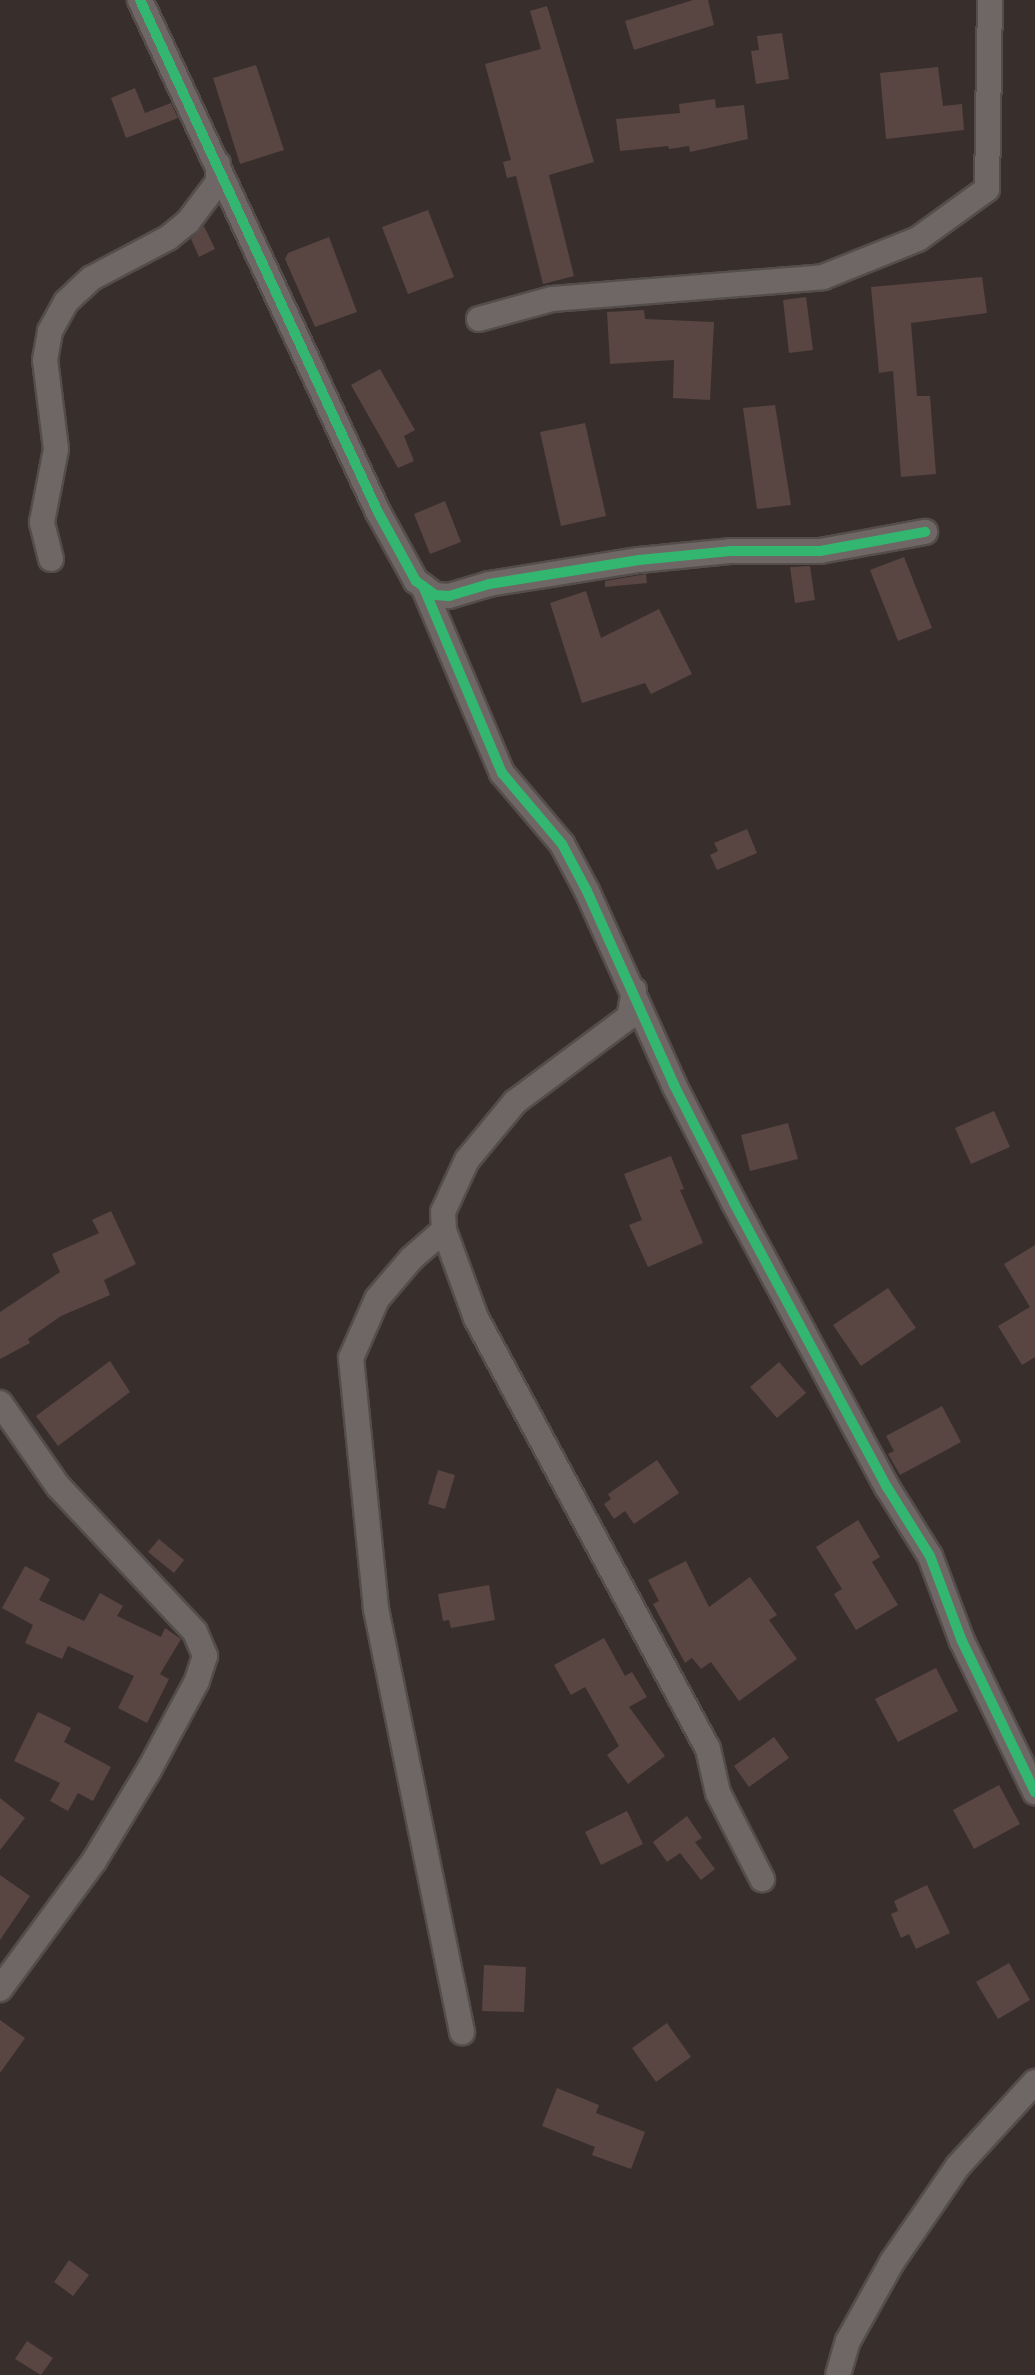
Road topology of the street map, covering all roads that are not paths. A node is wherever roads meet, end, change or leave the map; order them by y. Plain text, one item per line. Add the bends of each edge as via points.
1 (140, 0) edge
2 (990, 0) edge
3 (218, 164) junction
4 (479, 318) dead end
5 (925, 532) dead end
6 (51, 559) dead end
7 (423, 586) junction
8 (634, 990) junction
9 (444, 1230) junction
10 (0, 1403) edge
11 (1035, 1792) edge
12 (762, 1879) dead end
13 (0, 1989) edge
14 (461, 2032) dead end
15 (1035, 2082) edge
16 (838, 2375) edge

1 - 3 street
2 - 4 street via 987,189 918,239 823,277 552,299
3 - 6 street via 218,182 188,222 168,238 92,278 66,302 50,331 45,360 55,449 42,522
3 - 7 street via 378,512
5 - 7 street via 820,551 730,551 639,560 489,584 449,596 435,595
7 - 8 street via 502,773 562,844
8 - 9 street via 629,1017 515,1102 467,1160 443,1212
8 - 11 street via 674,1085 734,1203 887,1487 930,1556 962,1641
9 - 12 street via 476,1318 708,1749 719,1793
9 - 14 street via 377,1299 351,1358 376,1609
10 - 13 street via 58,1486 195,1632 205,1656 197,1681 149,1770 94,1861
15 - 16 street via 958,2166 892,2262 848,2341

